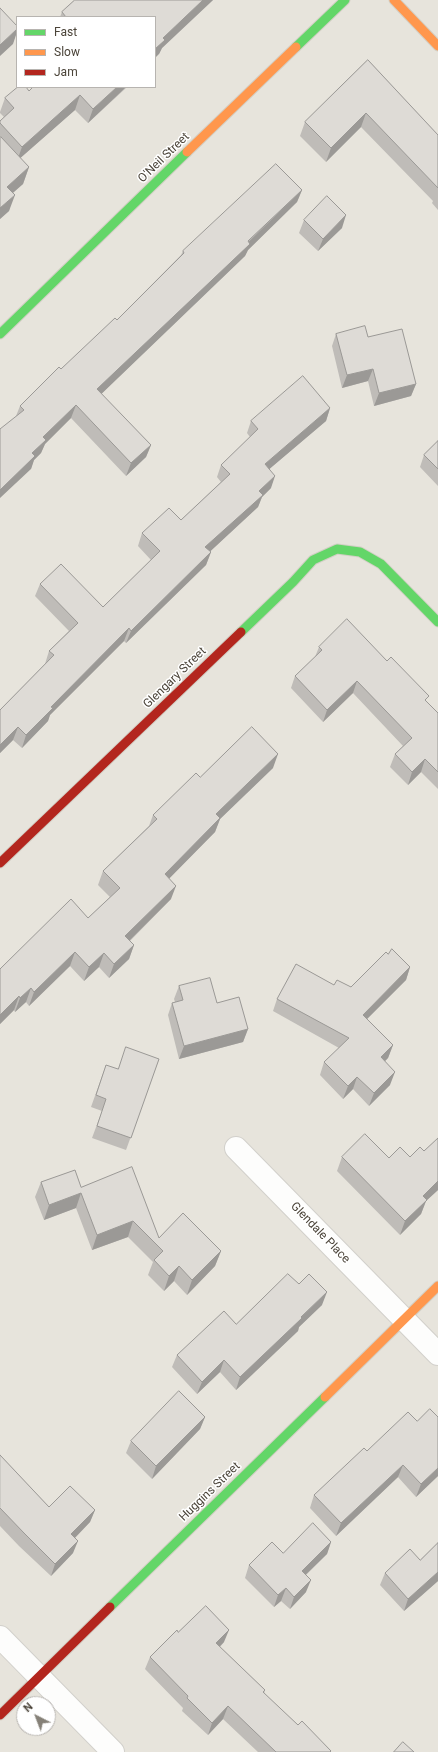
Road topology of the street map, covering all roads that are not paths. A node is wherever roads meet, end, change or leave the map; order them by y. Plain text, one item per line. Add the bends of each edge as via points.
1 (345, 0) edge
2 (394, 0) edge
3 (438, 46) edge
4 (0, 334) edge
5 (438, 622) edge
6 (0, 863) edge
7 (236, 1148) dead end
8 (438, 1286) edge
9 (404, 1319) junction
10 (438, 1354) edge
11 (0, 1638) edge
12 (38, 1677) junction
13 (0, 1715) edge
14 (112, 1752) edge

1 - 4 street, O'Neil Street
2 - 3 street
5 - 6 street, Glengary Street via 381,564 360,552 337,549 313,560
7 - 9 street, Glendale Place
8 - 9 street, Huggins Street
9 - 10 street, Glendale Place
9 - 12 street, Huggins Street
11 - 12 street
12 - 13 street, Huggins Street
12 - 14 street

